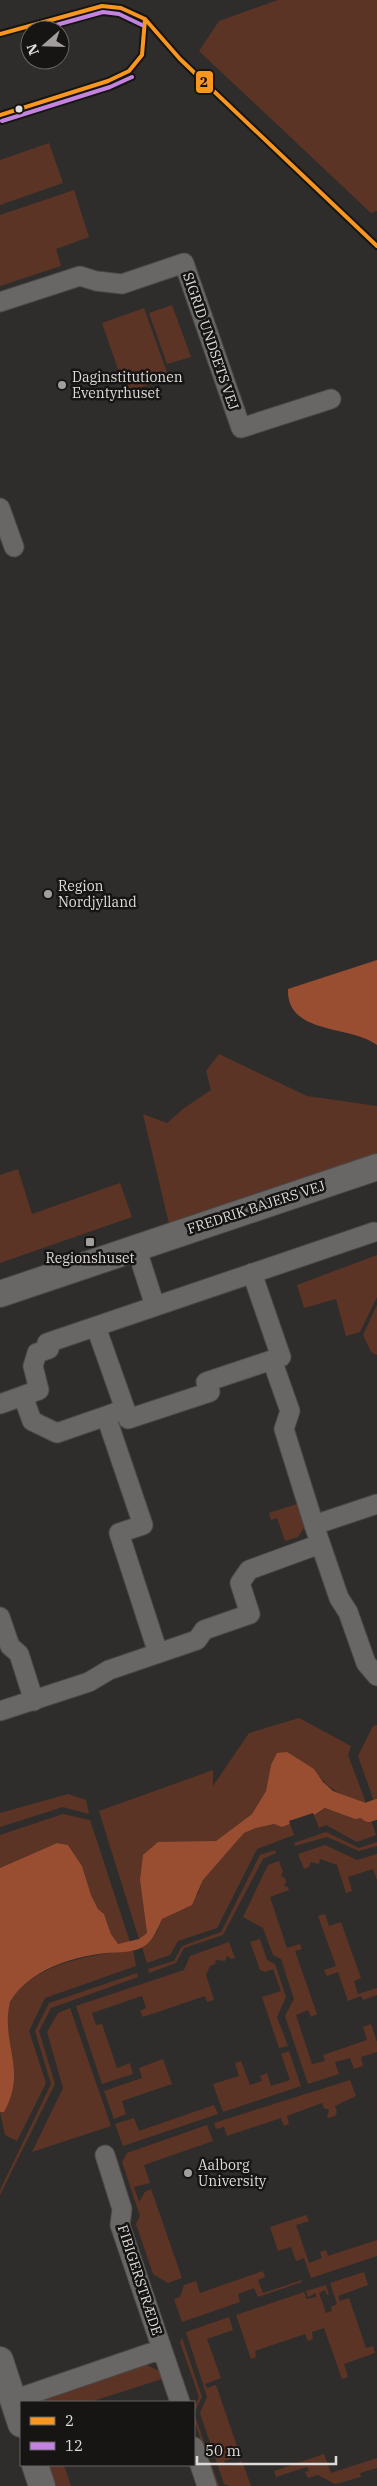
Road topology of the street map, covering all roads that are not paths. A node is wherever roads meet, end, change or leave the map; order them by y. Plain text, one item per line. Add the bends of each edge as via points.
1 (0, 302) edge
2 (331, 399) dead end
3 (0, 508) edge
4 (14, 547) dead end
5 (377, 1167) edge
6 (374, 1232) dead end
7 (136, 1247) junction
8 (252, 1273) junction
9 (0, 1294) edge
10 (155, 1306) junction
11 (96, 1327) junction
12 (272, 1360) junction
13 (23, 1396) junction
14 (0, 1404) edge
15 (124, 1409) junction
16 (106, 1416) junction
17 (377, 1504) edge
18 (314, 1525) junction
19 (320, 1544) junction
20 (0, 1618) edge
21 (158, 1653) junction
22 (377, 1676) edge
23 (34, 1701) junction
24 (0, 1711) edge
25 (105, 2155) dead end
26 (162, 2349) junction
27 (0, 2360) edge
28 (42, 2401) edge
29 (180, 2401) edge
30 (17, 2412) edge
31 (195, 2450) edge
32 (35, 2466) edge
33 (42, 2486) edge
34 (207, 2486) edge

1 - 2 street, SIGRID UNDSETS VEJ via 80,276 122,284 184,262 241,428
3 - 4 street
5 - 7 street, FREDRIK BAJERS VEJ
6 - 8 street
7 - 9 street, FREDRIK BAJERS VEJ
7 - 10 street
8 - 10 street
8 - 12 street via 281,1357
10 - 11 street
11 - 13 street via 47,1343 49,1349 37,1353 34,1366 40,1389
11 - 15 street
12 - 15 street via 206,1382 210,1392 128,1419
12 - 18 street via 290,1411 284,1429
13 - 14 street
13 - 16 street via 32,1421 57,1433
15 - 16 street
16 - 21 street via 144,1525 119,1533
17 - 18 street
18 - 19 street
19 - 21 street via 249,1570 240,1583 250,1614 204,1630 197,1640
19 - 22 street via 366,1663
20 - 23 street via 10,1646 19,1654
21 - 23 street
23 - 24 street
25 - 26 street, FIBIGERSTRÆDE via 122,2209 120,2224
26 - 28 street, FIBIGERSTRÆDE
26 - 29 street, FIBIGERSTRÆDE
27 - 30 street
31 - 34 street
32 - 33 street

